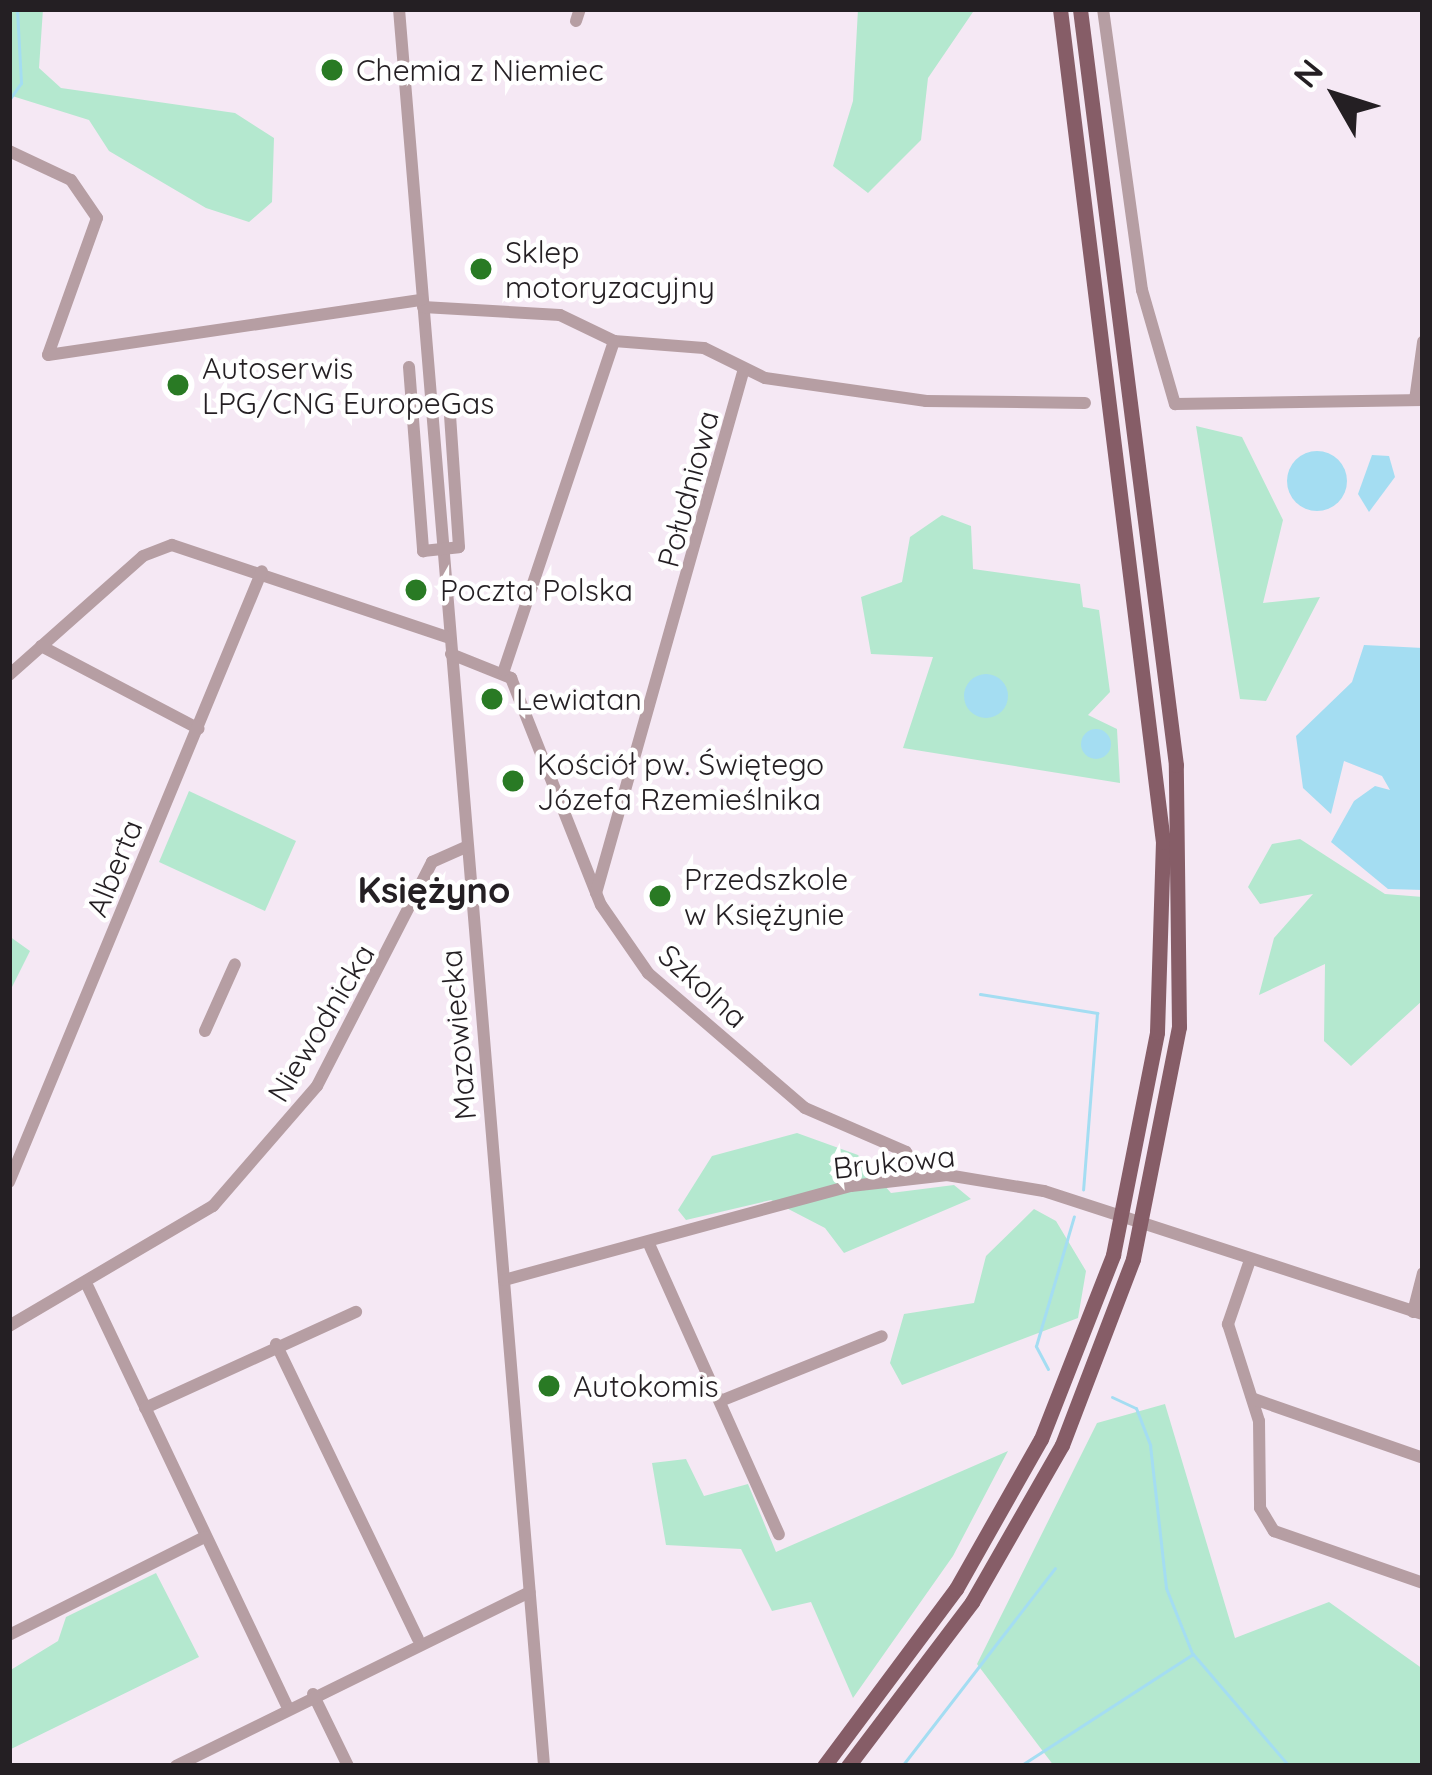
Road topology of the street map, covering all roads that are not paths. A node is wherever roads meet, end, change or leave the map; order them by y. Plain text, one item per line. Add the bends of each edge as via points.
1 (398, 9) edge
2 (1060, 9) edge
3 (1080, 9) edge
4 (1103, 9) edge
5 (9, 151) edge
6 (422, 303) junction
7 (614, 341) junction
8 (1423, 342) edge
9 (409, 367) dead end
10 (743, 373) junction
11 (449, 399) dead end
12 (1419, 400) edge
13 (1084, 403) dead end
14 (442, 551) junction
15 (262, 571) junction
16 (450, 638) junction
17 (41, 646) junction
18 (451, 654) junction
19 (504, 670) junction
20 (9, 675) edge
21 (199, 729) junction
22 (466, 847) junction
23 (596, 893) junction
24 (235, 964) dead end
25 (205, 1031) dead end
26 (923, 1177) junction
27 (9, 1182) edge
28 (649, 1244) junction
29 (1249, 1263) junction
30 (1423, 1273) edge
31 (504, 1280) junction
32 (88, 1287) junction
33 (356, 1312) dead end
34 (1419, 1313) edge
35 (9, 1326) edge
36 (1423, 1328) edge
37 (882, 1336) dead end
38 (276, 1344) junction
39 (1253, 1399) junction
40 (723, 1400) junction
41 (145, 1408) junction
42 (1423, 1458) edge
43 (779, 1534) dead end
44 (205, 1537) junction
45 (1423, 1583) edge
46 (530, 1592) junction
47 (9, 1635) edge
48 (418, 1639) junction
49 (313, 1694) junction
50 (287, 1708) junction
51 (176, 1766) edge
52 (348, 1766) edge
53 (544, 1766) edge
54 (824, 1766) edge
55 (848, 1766) edge

1 - 6 street, Mazowiecka
2 - 54 main road via 1162,842 1157,1032 1114,1255 1015,1491
3 - 55 main road via 1183,844 1178,1027 1133,1258 1030,1506
4 - 12 street via 1142,290 1175,404
5 - 6 street via 71,180 97,218 48,355
6 - 7 street via 560,315
6 - 14 street, Mazowiecka
7 - 10 street via 690,344
7 - 19 street
8 - 12 street
9 - 14 street via 421,545
10 - 13 street via 926,401
10 - 23 street, Południowa
11 - 14 street via 459,547
14 - 16 street, Mazowiecka
15 - 16 street
15 - 17 street via 190,545 156,548
15 - 21 street, Alberta
16 - 18 street, Mazowiecka
17 - 20 street
17 - 21 street
18 - 19 street
18 - 22 street, Mazowiecka
19 - 23 street, Szkolna
21 - 27 street, Alberta
22 - 31 street, Mazowiecka
22 - 32 street, Niewodnicka via 432,862 348,1037 279,1136 204,1214
23 - 26 street, Szkolna via 662,985 805,1108 906,1152
24 - 25 street
26 - 28 street, Brukowa
26 - 29 street, Brukowa via 1018,1184
28 - 31 street, Brukowa
28 - 40 street
29 - 34 street, Brukowa
29 - 39 street via 1228,1324
30 - 34 street
31 - 46 street, Mazowiecka
32 - 35 street, Niewodnicka
32 - 41 street
33 - 38 street
34 - 36 street
37 - 40 street
38 - 41 street
38 - 48 street
39 - 42 street
39 - 45 street via 1260,1508 1274,1531
40 - 43 street
41 - 44 street
44 - 47 street
44 - 50 street
46 - 48 street
46 - 53 street, Mazowiecka
48 - 49 street
49 - 50 street
49 - 52 street
50 - 51 street

